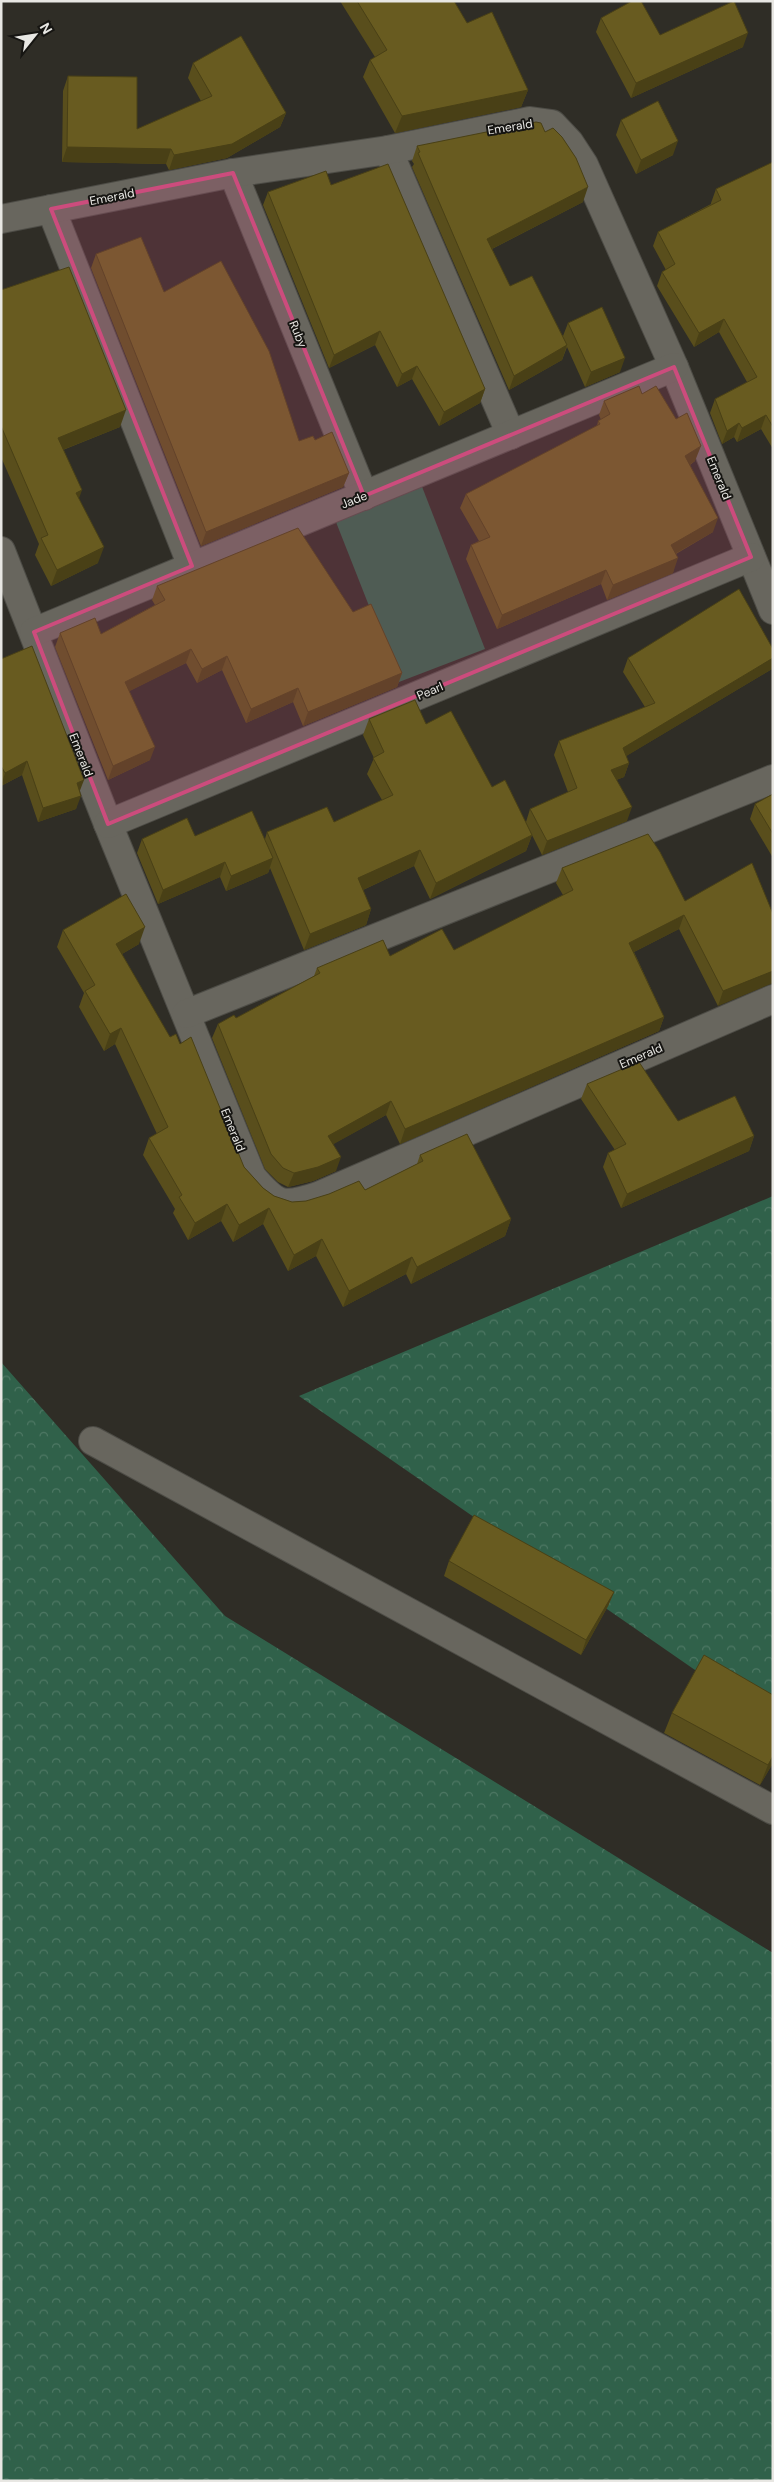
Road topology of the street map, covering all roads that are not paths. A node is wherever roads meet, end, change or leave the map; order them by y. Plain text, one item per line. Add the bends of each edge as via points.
1 (388, 150) junction
2 (232, 173) junction
3 (51, 209) junction
4 (1, 219) edge
5 (674, 367) junction
6 (511, 435) junction
7 (364, 496) junction
8 (1, 551) edge
9 (751, 558) junction
10 (192, 566) junction
11 (773, 610) edge
12 (34, 632) junction
13 (773, 779) edge
14 (108, 824) junction
15 (773, 999) edge
16 (186, 1014) junction
17 (93, 1441) dead end
18 (773, 1810) edge

1 - 2 street, Emerald
1 - 5 street, Emerald via 530,121 552,124 584,165
1 - 6 street
2 - 3 street, Emerald
2 - 7 street, Ruby
3 - 4 street, Emerald
3 - 10 street
5 - 6 street, Jade
5 - 9 street, Emerald
6 - 7 street, Jade
7 - 10 street, Jade
8 - 12 street, Emerald
9 - 11 street, Emerald
9 - 14 street, Pearl
10 - 12 street, Jade
12 - 14 street, Emerald
13 - 16 street
14 - 16 street, Emerald
15 - 16 street, Emerald via 295,1204 282,1204 252,1177
17 - 18 street

